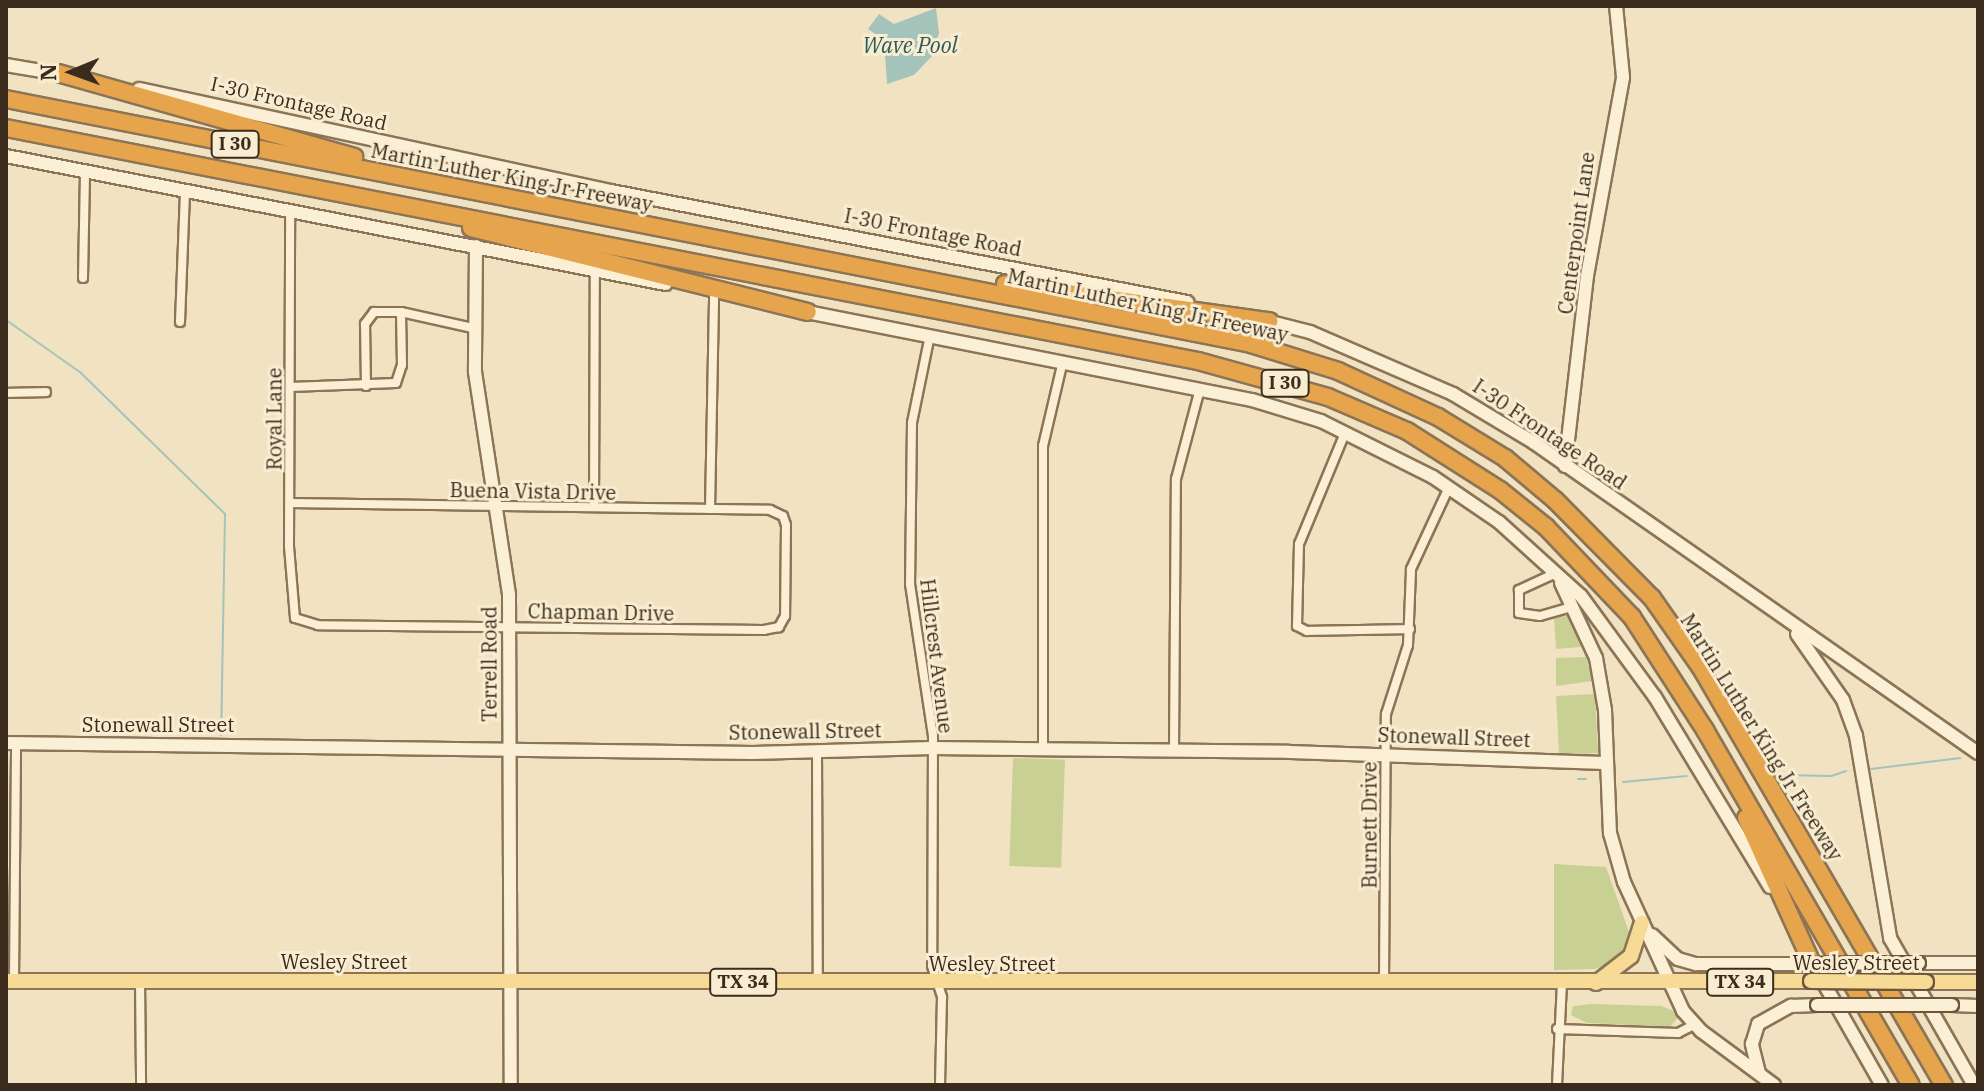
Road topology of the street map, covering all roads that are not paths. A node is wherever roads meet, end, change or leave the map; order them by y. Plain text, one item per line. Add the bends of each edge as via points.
1 (1616, 6) edge
2 (6, 65) edge
3 (58, 73) junction
4 (6, 99) edge
5 (6, 128) edge
6 (6, 156) edge
7 (85, 171) junction
8 (463, 188) junction
9 (334, 192) junction
10 (185, 193) junction
11 (290, 213) junction
12 (476, 246) junction
13 (847, 263) junction
14 (595, 270) junction
15 (83, 278) dead end
16 (714, 294) junction
17 (401, 312) junction
18 (808, 312) junction
19 (1269, 321) junction
20 (180, 322) dead end
21 (477, 329) junction
22 (930, 335) junction
23 (1063, 361) junction
24 (366, 386) junction
25 (290, 387) junction
26 (1200, 389) junction
27 (46, 392) dead end
28 (6, 393) edge
29 (1345, 433) junction
30 (1565, 466) junction
31 (1449, 487) junction
32 (290, 503) junction
33 (494, 506) junction
34 (594, 507) junction
35 (710, 509) junction
36 (775, 511) joint
37 (1556, 573) junction
38 (1574, 606) junction
39 (1781, 617) junction
40 (300, 621) joint
41 (509, 626) junction
42 (1410, 629) junction
43 (1705, 730) junction
44 (11, 743) edge
45 (932, 748) junction
46 (509, 749) junction
47 (1043, 749) junction
48 (1174, 751) junction
49 (817, 752) junction
50 (1978, 753) edge
51 (1385, 755) junction
52 (1605, 763) junction
53 (1642, 923) junction
54 (1806, 961) junction
55 (1978, 963) edge
56 (10, 981) edge
57 (140, 981) junction
58 (510, 982) junction
59 (818, 982) junction
60 (937, 982) junction
61 (1978, 982) edge
62 (1384, 983) junction
63 (1562, 983) junction
64 (1596, 983) junction
65 (1669, 983) junction
66 (1978, 1006) edge
67 (1694, 1025) junction
68 (1557, 1029) junction
69 (1759, 1073) junction
70 (141, 1085) edge
71 (511, 1085) edge
72 (940, 1085) edge
73 (1557, 1085) edge
74 (1774, 1085) edge
75 (1882, 1085) edge
76 (1911, 1085) edge
77 (1944, 1085) edge
78 (1974, 1085) edge

1 - 30 main road, Centerpoint Lane via 1623,77 1587,276
2 - 3 main road, I-30 Frontage Road
3 - 8 highway
3 - 19 main road, I-30 Frontage Road via 611,191
4 - 8 highway, Martin Luther King Jr Freeway / I 30
5 - 9 highway, I 30
6 - 7 main road
7 - 10 main road
7 - 15 street
8 - 13 highway, Martin Luther King Jr Freeway / I 30
9 - 18 highway
9 - 43 highway, I 30 via 1198,361 1367,412 1489,482 1568,548 1639,626
10 - 11 main road
10 - 20 street
11 - 12 main road
11 - 25 street, Royal Lane
12 - 14 main road
12 - 21 main road, Terrell Road
13 - 19 highway
13 - 77 highway, Martin Luther King Jr Freeway / I 30 via 1265,348 1389,393 1505,458 1590,531 1660,610 1732,720
14 - 16 main road
14 - 34 street
16 - 18 main road
16 - 35 street
17 - 21 street
17 - 24 street via 399,378 392,385
17 - 24 street via 379,311 367,319
18 - 22 main road
19 - 30 main road, I-30 Frontage Road via 1424,379
21 - 33 main road, Terrell Road via 475,372
22 - 23 main road
22 - 45 street, Hillcrest Avenue via 912,423 910,584
23 - 26 main road
23 - 47 street via 1043,446
24 - 25 street
25 - 32 street, Royal Lane
26 - 29 main road via 1298,412
26 - 48 street via 1176,479
27 - 28 street
29 - 31 main road
29 - 42 street via 1299,544 1297,626 1307,631
30 - 39 main road, I-30 Frontage Road
31 - 37 main road
31 - 42 street, Burnett Drive via 1411,569
32 - 33 street, Buena Vista Drive
32 - 40 street, Royal Lane via 289,594 291,611
33 - 34 street, Buena Vista Drive
33 - 41 main road, Terrell Road
34 - 35 street, Buena Vista Drive
35 - 36 street, Buena Vista Drive
36 - 41 street, Chapman Drive via 786,525 786,605 779,627
37 - 38 main road
37 - 38 street via 1519,590 1519,613 1540,616
37 - 54 main road via 1612,634 1655,697
38 - 52 main road via 1596,658 1605,710
39 - 50 main road, I-30 Frontage Road
39 - 78 main road, I-30 Frontage Road via 1817,657 1843,700 1856,736 1890,938
40 - 41 street, Chapman Drive
41 - 46 main road, Terrell Road
42 - 51 street, Burnett Drive via 1386,714
43 - 54 highway
43 - 76 highway, I 30
44 - 46 main road, Stonewall Street
44 - 56 street
45 - 47 main road, Stonewall Street
45 - 49 main road, Stonewall Street
45 - 60 street, Hillcrest Avenue via 932,966
46 - 49 main road, Stonewall Street
46 - 58 main road, Terrell Road
47 - 48 main road, Stonewall Street
48 - 51 main road, Stonewall Street
49 - 59 street
51 - 52 main road, Stonewall Street
51 - 62 street, Burnett Drive
52 - 53 main road via 1610,833
53 - 54 main road via 1678,959 1696,964
53 - 64 main road via 1631,956
53 - 65 main road
54 - 55 main road, bridge
54 - 75 main road
56 - 57 main road, Wesley Street / TX 34
57 - 58 main road, Wesley Street / TX 34
57 - 70 street
58 - 59 main road, Wesley Street / TX 34
58 - 71 main road, Terrell Road
59 - 60 main road, Wesley Street / TX 34
60 - 62 main road, Wesley Street / TX 34
60 - 72 street, Hillcrest Avenue via 942,997
61 - 65 main road, Wesley Street / TX 34, bridge
62 - 63 main road, Wesley Street / TX 34
63 - 64 main road, Wesley Street / TX 34
63 - 68 street
64 - 65 main road, Wesley Street / TX 34
65 - 67 main road
66 - 69 main road, bridge via 1781,1009 1758,1024 1752,1044
67 - 68 street via 1678,1033
67 - 69 main road
68 - 73 street
69 - 74 main road

